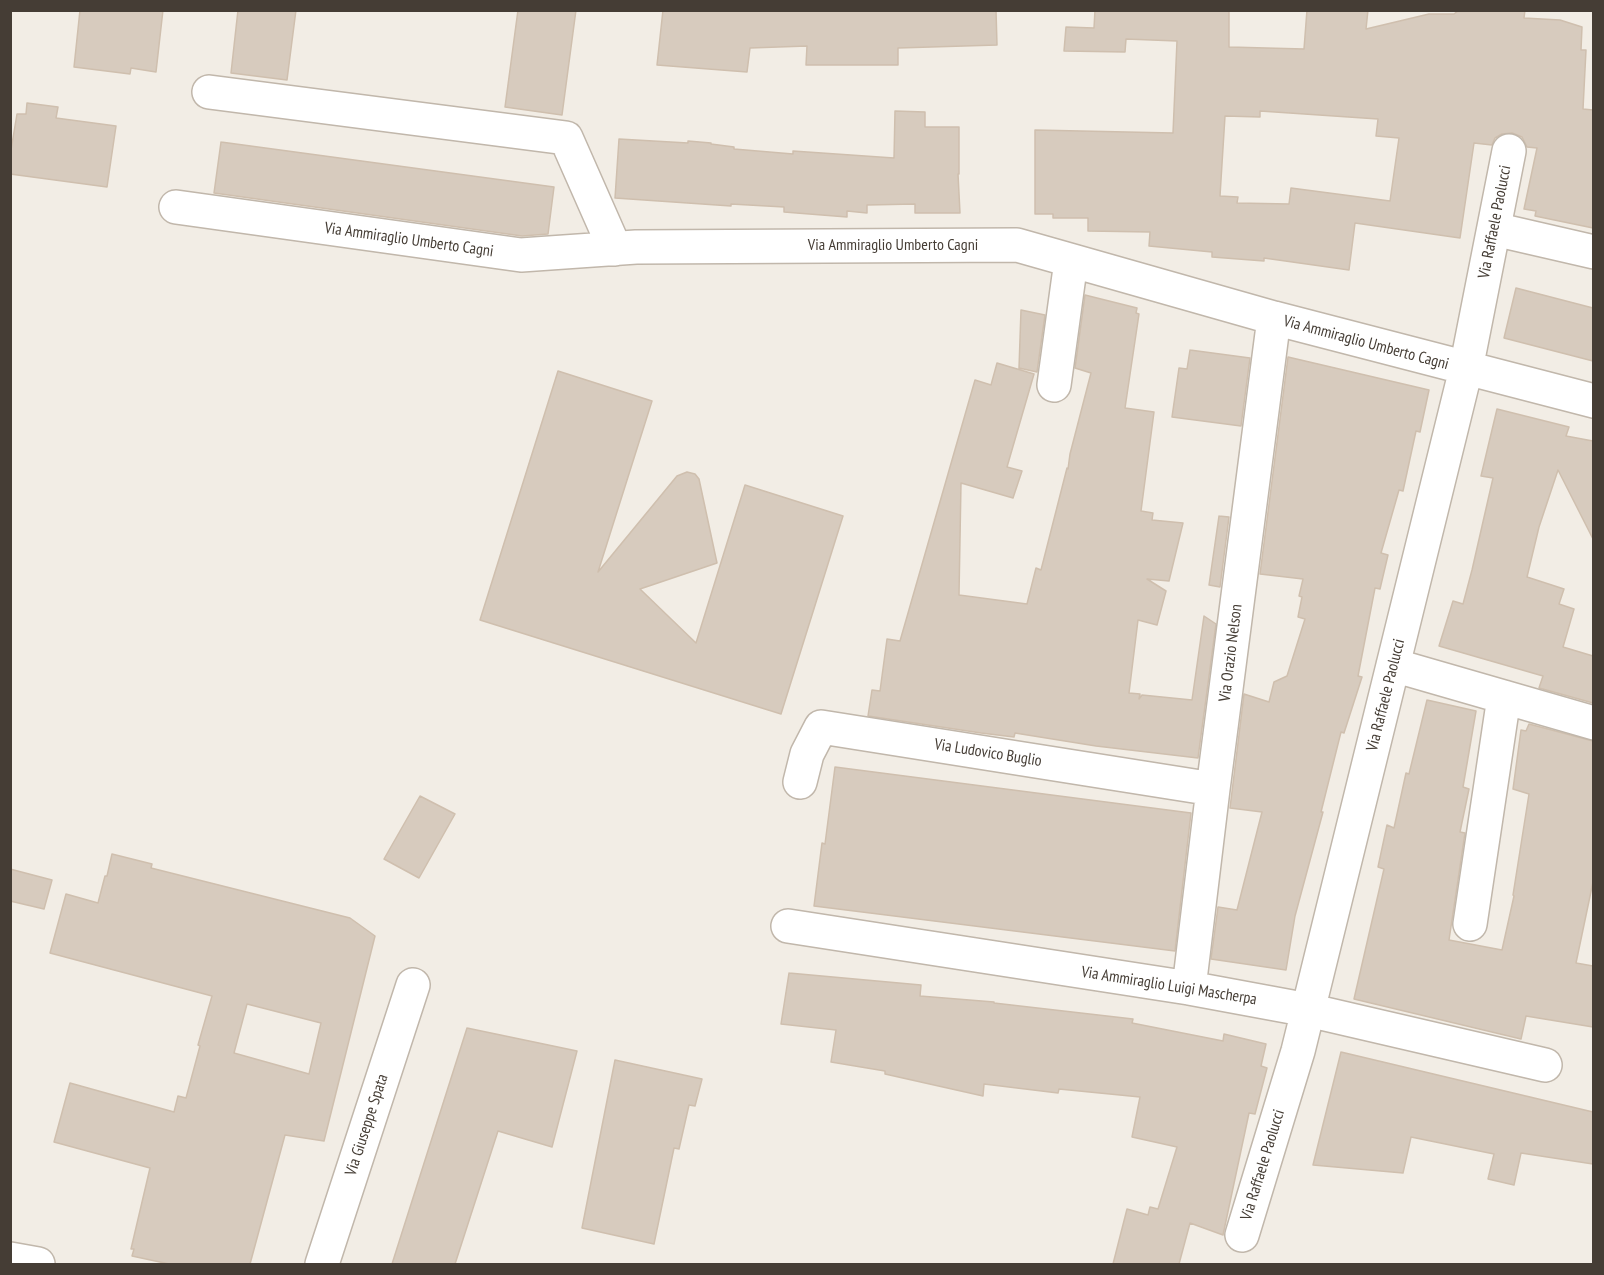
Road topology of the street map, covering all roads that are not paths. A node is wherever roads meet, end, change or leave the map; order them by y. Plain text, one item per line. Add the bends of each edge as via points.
1 (209, 92) dead end
2 (1509, 151) dead end
3 (176, 207) dead end
4 (1494, 229) junction
5 (615, 249) junction
6 (1593, 252) edge
7 (1071, 261) junction
8 (1274, 318) junction
9 (1466, 369) junction
10 (1054, 385) dead end
11 (1593, 401) edge
12 (1393, 665) junction
13 (1504, 697) junction
14 (1593, 723) edge
15 (800, 782) dead end
16 (1213, 789) junction
17 (1470, 924) dead end
18 (788, 926) dead end
19 (413, 985) dead end
20 (1190, 988) junction
21 (1308, 1010) junction
22 (1545, 1065) dead end
23 (1242, 1235) dead end
24 (10, 1259) edge
25 (38, 1264) edge
26 (322, 1264) edge

1 - 5 street via 566,138
2 - 4 street, Via Raffaele Paolucci
3 - 5 street, Via Ammiraglio Umberto Cagni via 521,255
4 - 6 street
4 - 9 street, Via Raffaele Paolucci
5 - 7 street, Via Ammiraglio Umberto Cagni via 1017,244
7 - 8 street, Via Ammiraglio Umberto Cagni
7 - 10 street
8 - 9 street, Via Ammiraglio Umberto Cagni
8 - 16 street, Via Orazio Nelson
9 - 11 street, Via Ammiraglio Umberto Cagni
9 - 12 street, Via Raffaele Paolucci
12 - 13 street
12 - 21 street, Via Raffaele Paolucci
13 - 14 street
13 - 17 street
15 - 16 street, Via Ludovico Buglio via 807,754 821,727
16 - 20 street, Via Orazio Nelson
18 - 20 street, Via Ammiraglio Luigi Mascherpa
19 - 26 street, Via Giuseppe Spata
20 - 21 street, Via Ammiraglio Luigi Mascherpa
21 - 22 street, Via Ammiraglio Luigi Mascherpa
21 - 23 street, Via Raffaele Paolucci
24 - 25 street

